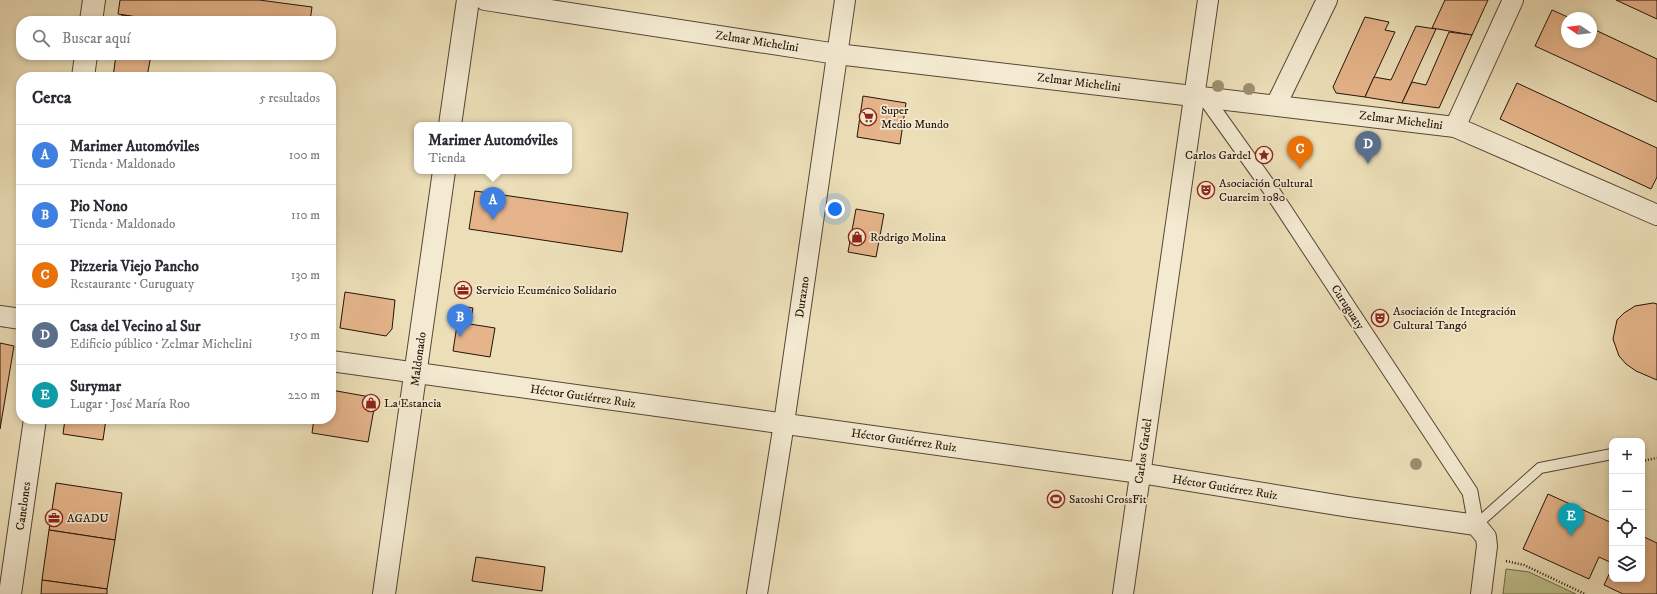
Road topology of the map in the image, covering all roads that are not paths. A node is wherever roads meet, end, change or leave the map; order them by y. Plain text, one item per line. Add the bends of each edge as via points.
1 (94, 0) edge
2 (468, 0) edge
3 (485, 0) edge
4 (845, 0) edge
5 (1208, 0) edge
6 (1327, 0) edge
7 (1513, 0) edge
8 (92, 16) edge
9 (837, 54) junction
10 (85, 60) edge
11 (84, 72) edge
12 (1198, 96) junction
13 (1276, 106) junction
14 (450, 122) edge
15 (1456, 127) junction
16 (444, 174) edge
17 (1657, 215) edge
18 (0, 316) edge
19 (16, 318) edge
20 (336, 362) edge
21 (416, 373) junction
22 (784, 423) junction
23 (34, 424) edge
24 (1609, 455) edge
25 (1140, 473) junction
26 (1476, 525) junction
27 (10, 594) edge
28 (384, 594) edge
29 (757, 594) edge
30 (1123, 594) edge
31 (1481, 594) edge

1 - 8 street
2 - 14 street
3 - 9 street, Zelmar Michelini
4 - 9 street, Durazno
5 - 12 street, Carlos Gardel
6 - 13 street
7 - 15 street
9 - 12 street, Zelmar Michelini
9 - 22 street, Durazno
10 - 11 street
12 - 13 street, Zelmar Michelini
12 - 25 street, Carlos Gardel
12 - 26 street, Curuguaty via 1271,190 1470,492
13 - 15 street, Zelmar Michelini
15 - 17 street, Zelmar Michelini
16 - 21 street, Maldonado
18 - 19 street
20 - 21 street, Héctor Gutiérrez Ruiz
21 - 22 street, Héctor Gutiérrez Ruiz
21 - 28 street, Maldonado
22 - 25 street, Héctor Gutiérrez Ruiz
22 - 29 street, Durazno
23 - 27 street, Canelones
24 - 26 lane via 1540,468
25 - 26 street, Héctor Gutiérrez Ruiz
25 - 30 street, Carlos Gardel
26 - 31 street via 1486,537 1487,556

